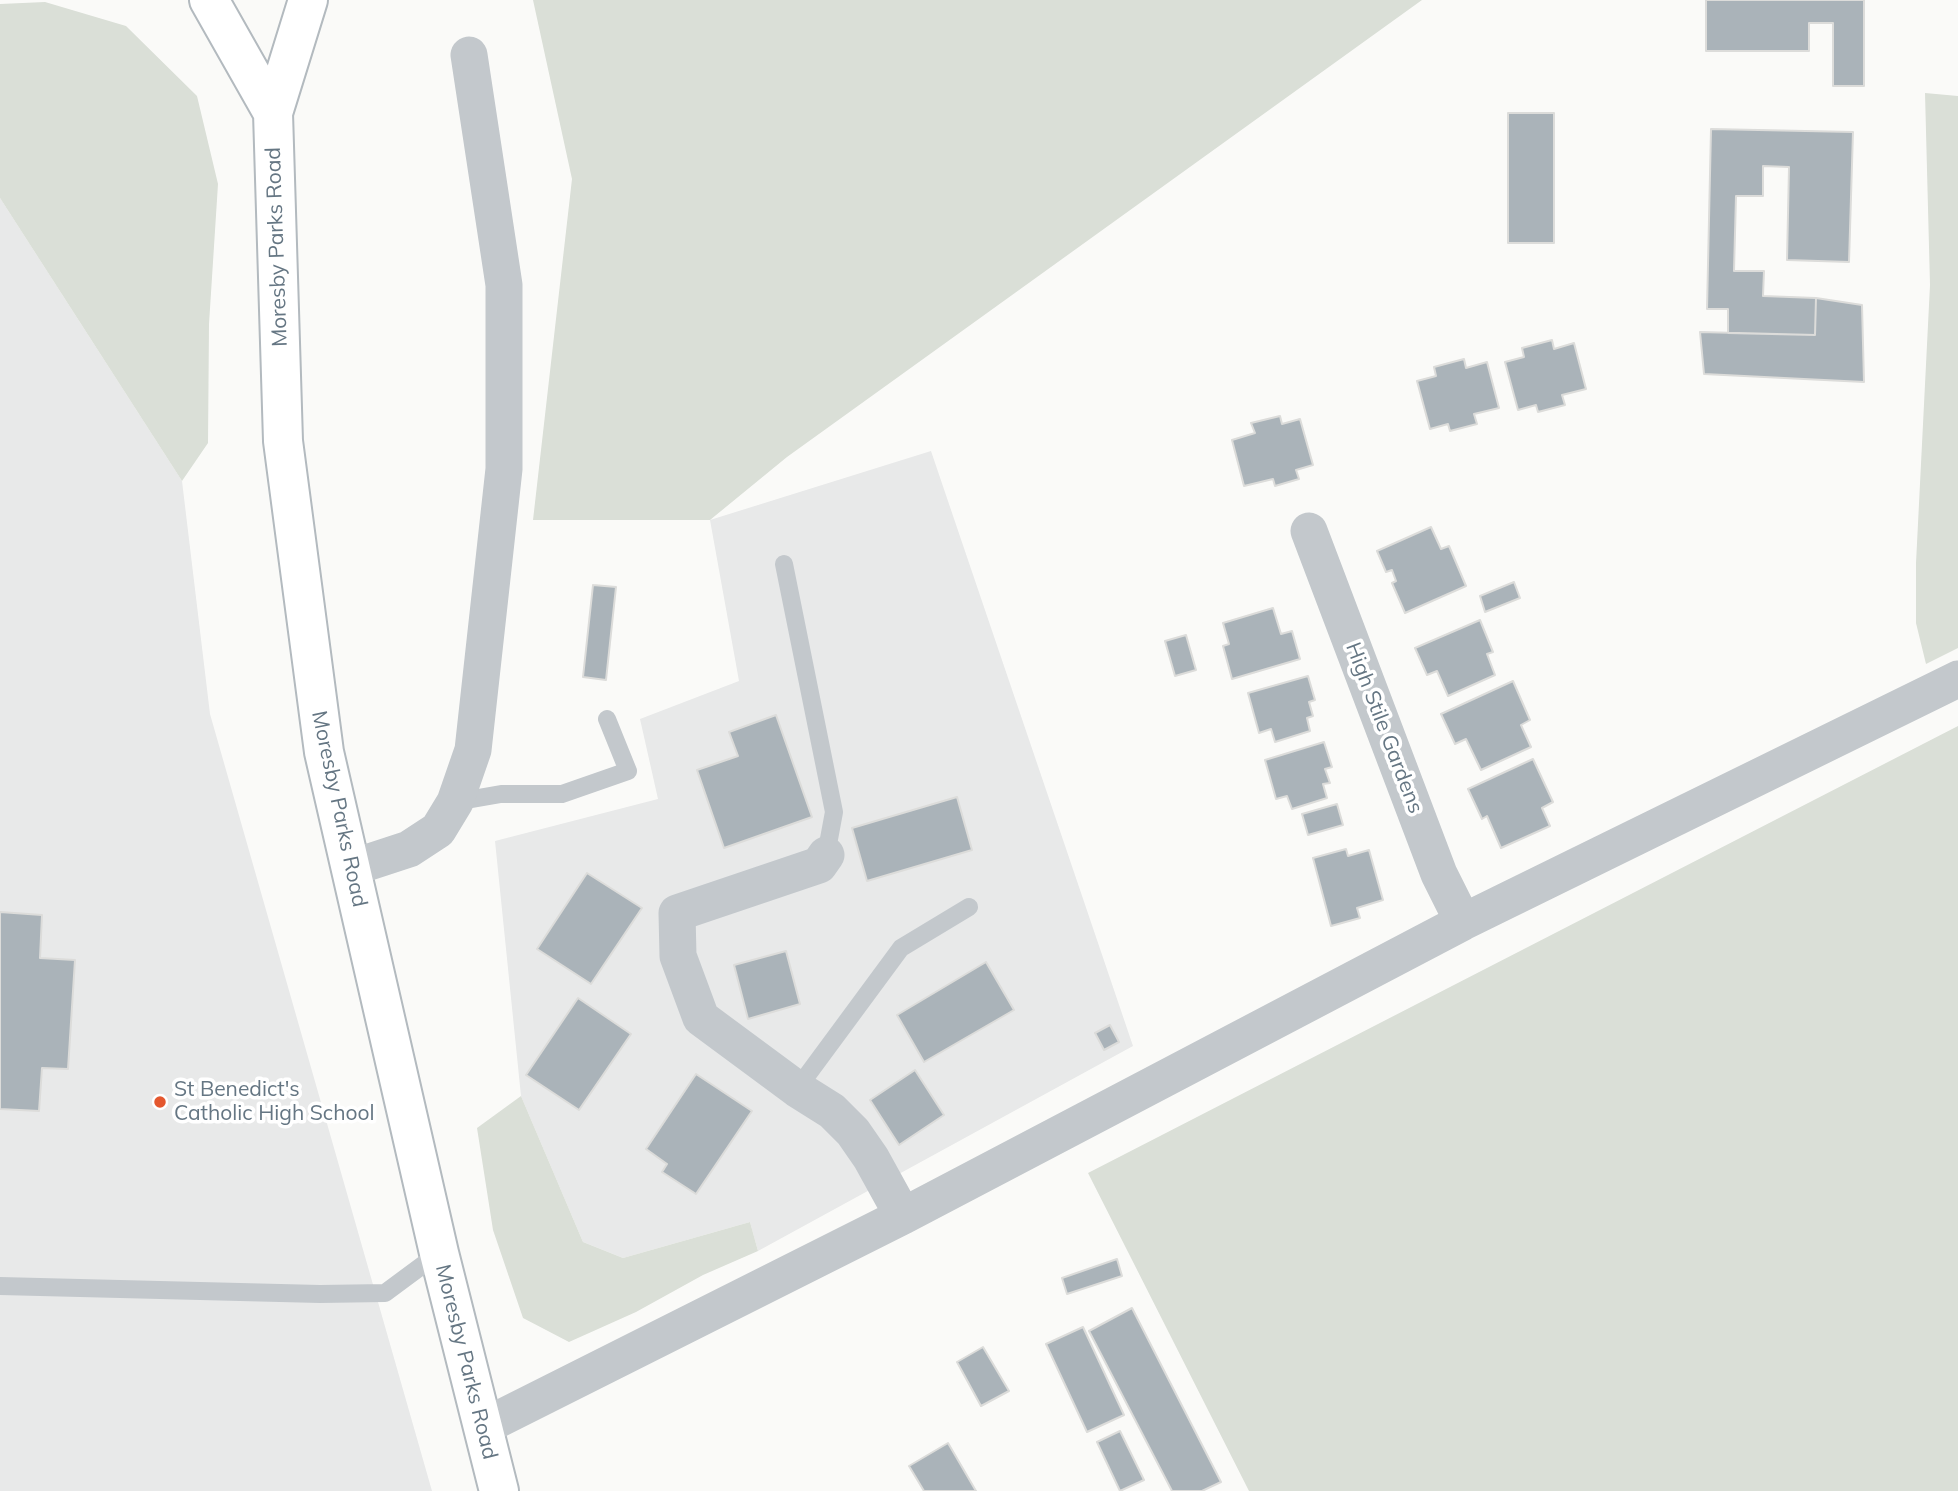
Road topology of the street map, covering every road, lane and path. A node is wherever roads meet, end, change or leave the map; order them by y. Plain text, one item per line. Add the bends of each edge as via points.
1 (209, 0) edge
2 (308, 0) edge
3 (469, 55) dead end
4 (273, 113) junction
5 (1309, 531) dead end
6 (784, 564) dead end
7 (1958, 679) edge
8 (607, 719) dead end
9 (456, 802) junction
10 (826, 855) joint
11 (351, 868) junction
12 (969, 907) dead end
13 (1463, 922) junction
14 (797, 1089) junction
15 (903, 1216) junction
16 (439, 1253) junction
17 (0, 1286) edge
18 (482, 1427) junction
19 (499, 1491) edge

1 - 4 street, Moresby Parks Road
2 - 4 street, Moresby Parks Road
3 - 9 street via 504,285 504,469 473,750
4 - 11 street, Moresby Parks Road via 283,441 324,752
5 - 13 street, High Stile Gardens via 1439,874
6 - 10 lane via 834,811
7 - 13 street
8 - 9 lane via 628,771 562,794 501,794
9 - 11 street via 438,830 409,849
10 - 14 street via 819,865 677,913 678,956 701,1018
11 - 16 street, Moresby Parks Road
12 - 14 lane via 901,948
13 - 15 street
14 - 15 street via 832,1111 853,1132
15 - 18 street
16 - 17 lane via 385,1293
16 - 18 street, Moresby Parks Road
18 - 19 street, Moresby Parks Road

